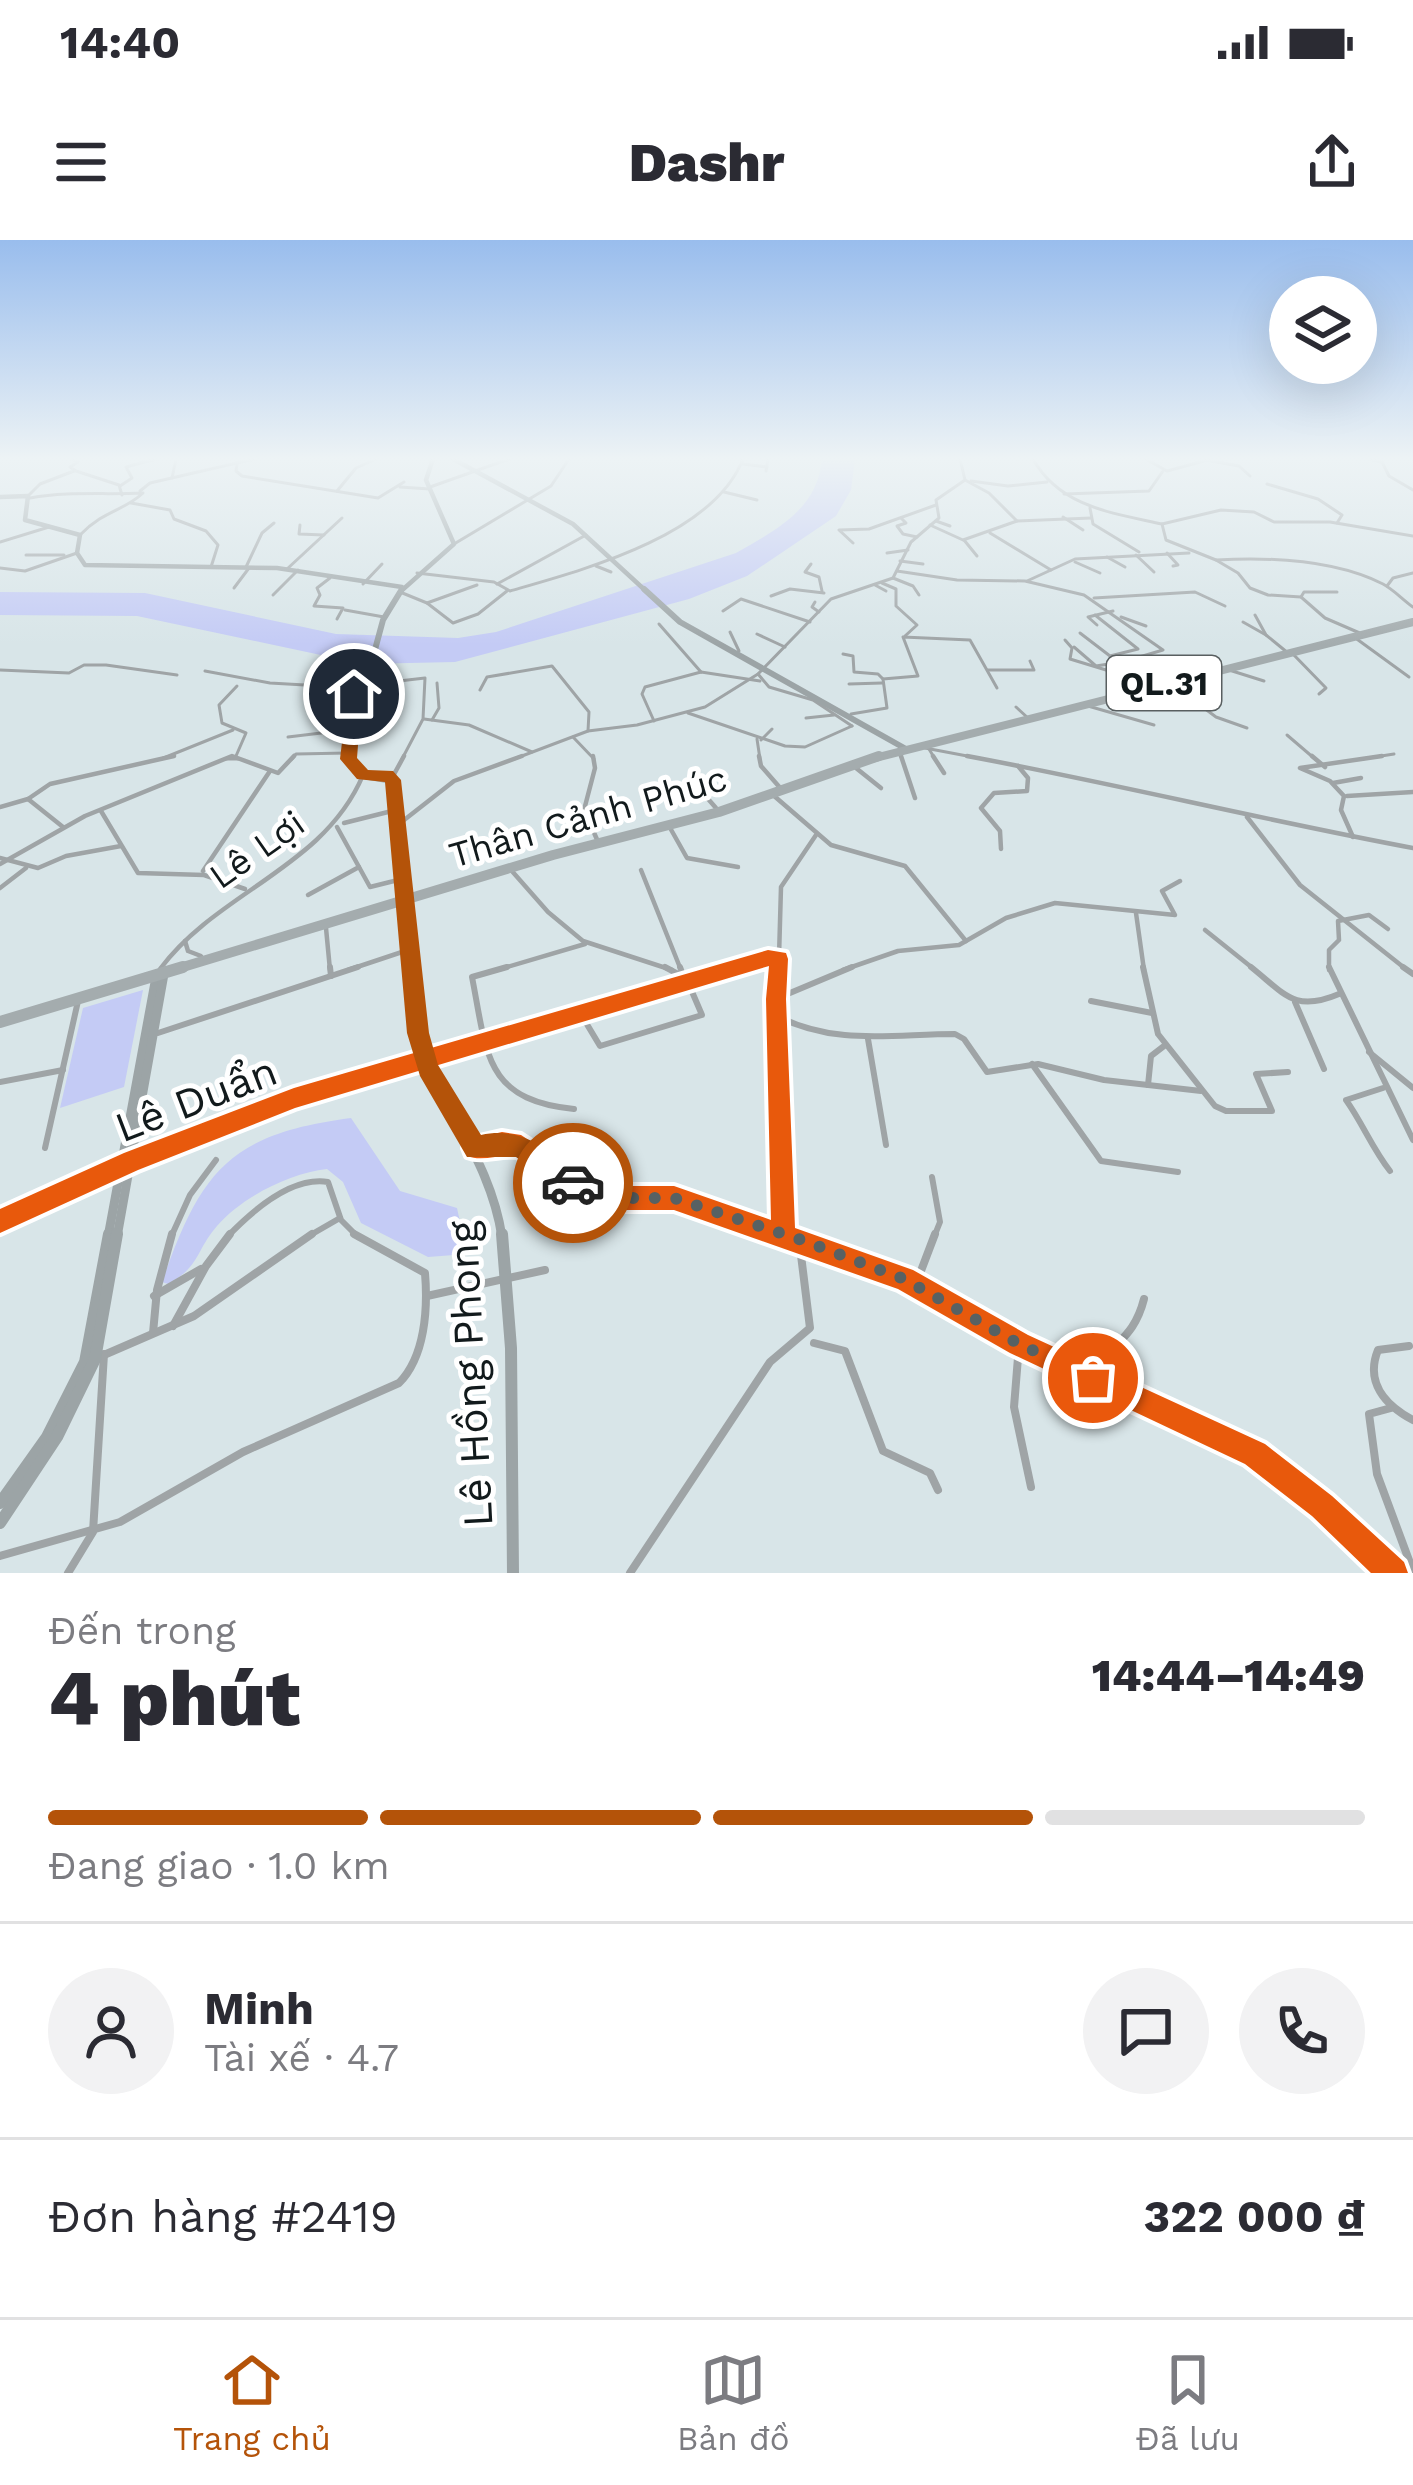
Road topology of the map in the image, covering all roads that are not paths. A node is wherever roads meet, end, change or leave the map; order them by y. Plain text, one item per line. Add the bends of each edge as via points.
1 (31, 521) edge
2 (93, 521) edge
3 (181, 521) edge
4 (339, 521) edge
5 (444, 521) edge
6 (492, 521) edge
7 (565, 521) edge
8 (689, 521) edge
9 (888, 521) edge
10 (904, 521) edge
11 (1017, 521) edge
12 (1070, 521) edge
13 (1095, 521) edge
14 (1149, 521) edge
15 (1174, 521) edge
16 (1274, 521) edge
17 (274, 523) dead end
18 (933, 523) junction
19 (1336, 523) joint
20 (877, 524) junction
21 (1162, 524) junction
22 (300, 525) dead end
23 (950, 526) dead end
24 (49, 527) junction
25 (883, 527) dead end
26 (1084, 530) dead end
27 (989, 532) junction
28 (80, 535) junction
29 (324, 535) junction
30 (586, 535) junction
31 (1413, 536) edge
32 (917, 537) junction
33 (964, 540) junction
34 (0, 542) edge
35 (853, 543) dead end
36 (454, 544) junction
37 (908, 550) junction
38 (1195, 552) junction
39 (74, 554) junction
40 (887, 554) dead end
41 (1148, 554) junction
42 (1167, 554) junction
43 (26, 555) dead end
44 (1138, 555) junction
45 (977, 556) dead end
46 (1107, 556) junction
47 (613, 559) junction
48 (1216, 560) junction
49 (1070, 561) junction
50 (899, 562) junction
51 (1149, 562) dead end
52 (382, 564) dead end
53 (923, 564) dead end
54 (811, 565) dead end
55 (596, 566) junction
56 (1173, 566) dead end
57 (211, 567) junction
58 (248, 567) junction
59 (1125, 567) dead end
60 (0, 568) edge
61 (287, 569) junction
62 (1052, 569) junction
63 (298, 570) junction
64 (897, 571) junction
65 (610, 572) dead end
66 (1154, 572) dead end
67 (417, 573) junction
68 (1100, 573) dead end
69 (1413, 573) edge
70 (575, 574) junction
71 (330, 578) junction
72 (893, 578) junction
73 (550, 580) junction
74 (580, 580) dead end
75 (1028, 581) junction
76 (480, 583) junction
77 (363, 584) junction
78 (497, 584) junction
79 (878, 584) junction
80 (1387, 586) junction
81 (557, 587) dead end
82 (234, 588) dead end
83 (401, 590) junction
84 (507, 591) junction
85 (886, 591) dead end
86 (1337, 592) dead end
87 (824, 593) junction
88 (273, 595) dead end
89 (919, 595) dead end
90 (771, 596) dead end
91 (1301, 597) junction
92 (831, 598) junction
93 (1094, 598) junction
94 (896, 600) junction
95 (814, 602) dead end
96 (427, 603) junction
97 (906, 605) dead end
98 (1225, 607) dead end
99 (1413, 607) edge
100 (799, 609) dead end
101 (345, 610) junction
102 (723, 611) dead end
103 (1113, 611) junction
104 (819, 612) junction
105 (789, 614) junction
106 (1095, 615) junction
107 (1255, 615) dead end
108 (1121, 617) junction
109 (383, 618) junction
110 (677, 618) junction
111 (337, 619) dead end
112 (780, 619) dead end
113 (810, 622) junction
114 (1243, 622) dead end
115 (1413, 622) edge
116 (659, 624) dead end
117 (1097, 625) dead end
118 (1147, 626) dead end
119 (730, 632) dead end
120 (1080, 633) dead end
121 (758, 634) dead end
122 (1266, 635) junction
123 (1359, 636) junction
124 (903, 638) junction
125 (1065, 640) dead end
126 (1072, 646) junction
127 (785, 647) junction
128 (740, 651) junction
129 (1291, 653) junction
130 (843, 654) dead end
131 (1030, 661) dead end
132 (1121, 662) junction
133 (1224, 668) junction
134 (761, 669) junction
135 (0, 670) edge
136 (988, 670) junction
137 (205, 671) dead end
138 (701, 672) junction
139 (177, 675) dead end
140 (1409, 677) dead end
141 (1135, 678) junction
142 (747, 679) junction
143 (761, 681) junction
144 (883, 681) junction
145 (1264, 681) dead end
146 (1168, 682) junction
147 (437, 683) dead end
148 (373, 684) dead end
149 (849, 684) dead end
150 (237, 686) dead end
151 (1147, 687) junction
152 (997, 688) dead end
153 (480, 690) dead end
154 (1319, 694) dead end
155 (1112, 696) junction
156 (1082, 704) junction
157 (1016, 707) dead end
158 (1117, 709) dead end
159 (687, 712) junction
160 (849, 714) junction
161 (835, 715) junction
162 (806, 718) dead end
163 (1028, 718) junction
164 (423, 719) junction
165 (433, 720) junction
166 (654, 721) junction
167 (1154, 725) dead end
168 (1247, 728) dead end
169 (350, 729) junction
170 (772, 729) dead end
171 (233, 730) junction
172 (588, 731) junction
173 (1287, 735) dead end
174 (288, 737) dead end
175 (573, 737) junction
176 (759, 740) junction
177 (929, 746) junction
178 (903, 747) junction
179 (532, 752) junction
180 (346, 753) junction
181 (1394, 754) dead end
182 (236, 755) junction
183 (852, 764) junction
184 (1018, 766) junction
185 (1325, 767) junction
186 (270, 771) junction
187 (944, 772) dead end
188 (363, 776) junction
189 (392, 778) junction
190 (1361, 778) dead end
191 (1333, 783) junction
192 (695, 784) dead end
193 (880, 788) dead end
194 (1413, 792) edge
195 (778, 793) junction
196 (1344, 796) junction
197 (916, 798) dead end
198 (28, 799) junction
199 (0, 806) edge
200 (396, 810) junction
201 (101, 811) junction
202 (719, 812) junction
203 (1247, 817) junction
204 (340, 825) junction
205 (398, 825) junction
206 (669, 826) junction
207 (63, 827) junction
208 (816, 836) junction
209 (1353, 837) junction
210 (599, 844) junction
211 (121, 846) junction
212 (1413, 848) edge
213 (1001, 849) dead end
214 (2, 861) edge
215 (359, 867) junction
216 (738, 867) dead end
217 (26, 868) junction
218 (510, 868) junction
219 (641, 870) dead end
220 (202, 872) junction
221 (402, 879) junction
222 (1180, 881) dead end
223 (0, 888) edge
224 (245, 889) junction
225 (308, 896) dead end
226 (403, 902) junction
227 (1136, 913) junction
228 (1338, 921) junction
229 (326, 924) junction
230 (1388, 928) dead end
231 (1205, 930) dead end
232 (186, 937) junction
233 (967, 942) junction
234 (585, 944) junction
235 (409, 950) junction
236 (218, 957) junction
237 (779, 958) junction
238 (162, 970) junction
239 (1413, 974) edge
240 (331, 976) junction
241 (686, 978) junction
242 (1339, 994) junction
243 (79, 999) junction
244 (776, 999) junction
245 (1091, 1001) dead end
246 (1295, 1002) junction
247 (579, 1011) junction
248 (1152, 1013) junction
249 (777, 1016) junction
250 (0, 1022) edge
251 (148, 1036) junction
252 (485, 1039) junction
253 (868, 1039) junction
254 (1164, 1046) junction
255 (1369, 1052) junction
256 (424, 1056) junction
257 (1032, 1064) junction
258 (63, 1070) junction
259 (1324, 1070) dead end
260 (1288, 1072) dead end
261 (0, 1082) edge
262 (1148, 1085) junction
263 (1384, 1088) junction
264 (1413, 1088) edge
265 (1201, 1091) junction
266 (574, 1109) dead end
267 (1413, 1140) edge
268 (886, 1145) dead end
269 (45, 1148) dead end
270 (476, 1148) junction
271 (216, 1160) dead end
272 (126, 1163) junction
273 (1390, 1171) dead end
274 (1178, 1172) dead end
275 (932, 1178) dead end
276 (340, 1218) junction
277 (0, 1222) edge
278 (783, 1233) junction
279 (799, 1239) junction
280 (203, 1268) junction
281 (545, 1270) dead end
282 (506, 1279) junction
283 (916, 1285) junction
284 (154, 1296) junction
285 (427, 1296) junction
286 (1144, 1299) dead end
287 (173, 1326) junction
288 (153, 1334) junction
289 (814, 1343) dead end
290 (1019, 1344) junction
291 (1408, 1346) dead end
292 (95, 1358) junction
293 (1093, 1378) junction
294 (74, 1398) junction
295 (98, 1401) junction
296 (1391, 1408) junction
297 (1413, 1420) edge
298 (1031, 1487) dead end
299 (938, 1490) dead end
300 (0, 1503) edge
301 (0, 1522) edge
302 (93, 1532) junction
303 (0, 1556) edge
304 (1413, 1571) edge
305 (68, 1573) edge
306 (514, 1573) edge
307 (630, 1573) edge
308 (1394, 1573) edge

1 - 24 street
2 - 28 street
3 - 57 street via 218,543
4 - 29 street
5 - 36 street
6 - 36 street
7 - 30 street
8 - 47 street
9 - 20 street
10 - 32 street via 900,531
11 - 27 street
12 - 26 street
13 - 44 street
14 - 21 street
15 - 21 street
16 - 19 street
17 - 58 street
18 - 23 street
18 - 32 street
18 - 33 street
19 - 31 street
20 - 25 street
20 - 35 street via 839,530
21 - 38 street via 1166,540
22 - 29 street via 299,534
24 - 28 street
24 - 34 street
27 - 33 street
27 - 62 street
28 - 39 street
29 - 61 street
30 - 47 street
30 - 78 street
32 - 37 street
33 - 45 street
36 - 67 street
37 - 40 street
37 - 50 street
38 - 42 street
38 - 48 street
39 - 43 street
39 - 57 street via 85,565
39 - 60 street via 25,571
41 - 42 street
41 - 44 street
41 - 51 street
42 - 56 street
44 - 46 street
44 - 66 street
46 - 49 street
46 - 59 street
47 - 55 street
47 - 110 street
48 - 80 street via 1306,564
48 - 91 street via 1269,596
49 - 62 street
49 - 68 street
50 - 53 street
50 - 64 street
52 - 77 street
54 - 87 street via 805,572 820,578
55 - 65 street
55 - 70 street
57 - 58 street
58 - 61 street
58 - 82 street
61 - 63 street
62 - 75 street
63 - 71 street
63 - 88 street
64 - 72 street
64 - 75 street
67 - 76 street
67 - 83 street
69 - 80 street
70 - 73 street
70 - 74 street
71 - 77 street
71 - 101 street via 317,588 314,608
72 - 79 street
72 - 89 street
73 - 81 street
73 - 84 street
75 - 93 street
76 - 78 street
76 - 96 street
77 - 83 street
78 - 84 street
79 - 85 street
79 - 92 street
79 - 94 street via 896,589
80 - 99 street
83 - 96 street
83 - 109 street
84 - 96 street via 456,623
86 - 91 street
87 - 90 street
87 - 92 street
91 - 123 street
92 - 104 street
93 - 98 street via 1198,593
93 - 103 street
94 - 97 street
94 - 124 street via 917,625
95 - 104 street
100 - 105 street
101 - 109 street
101 - 111 street
102 - 105 street via 741,599
103 - 106 street
103 - 108 street
104 - 113 street
105 - 112 street
105 - 113 street
106 - 117 street via 1088,618
106 - 120 street via 1137,650 1110,656
107 - 122 street
108 - 118 street
108 - 132 street via 1163,651
109 - 169 street
110 - 128 street
110 - 134 street
113 - 127 street
114 - 122 street
115 - 123 highway, QL.31
116 - 138 street
119 - 128 street
121 - 127 street
122 - 129 street
123 - 129 highway, QL.31
123 - 140 street
124 - 136 street via 970,640
124 - 144 street via 918,676
125 - 126 street
126 - 132 street via 1096,665
126 - 141 street via 1070,659
127 - 134 street
128 - 134 street
129 - 133 highway, QL.31
129 - 154 street via 1326,688
130 - 144 street via 853,656 854,673 881,674
131 - 136 street via 1031,671
132 - 141 street
133 - 145 street
133 - 146 highway, QL.31
134 - 142 street
134 - 143 street
134 - 160 street
135 - 139 street via 71,673 86,664
136 - 152 street
137 - 169 street via 354,687
138 - 142 street
138 - 166 street via 643,688
141 - 151 street
142 - 143 street
142 - 159 street via 716,703
143 - 161 street
144 - 149 street
144 - 160 street via 887,709
146 - 151 highway, QL.31
146 - 168 street
147 - 165 street
148 - 164 street via 425,678
150 - 171 street via 219,705 221,721
151 - 155 highway, QL.31
153 - 172 street via 487,677 552,667 589,712
155 - 155 street via 1135,705
155 - 156 highway, QL.31
155 - 158 street
156 - 163 highway, QL.31
156 - 167 street
157 - 163 street
159 - 166 street
159 - 176 street
160 - 161 street
160 - 178 street
161 - 162 street
161 - 176 street via 852,727 802,747
163 - 177 highway, QL.31
164 - 165 street
164 - 189 street
165 - 179 street via 470,725
166 - 172 street
169 - 174 street
169 - 180 street
170 - 176 street
171 - 182 street via 246,733
171 - 198 street via 172,756 50,784
172 - 175 street
173 - 185 street
175 - 179 street
175 - 210 street via 595,757 584,808
176 - 195 street via 761,766
177 - 178 highway, QL.31
177 - 184 street
177 - 187 street
178 - 183 highway, Thân Cảnh Phúc / QL.31
178 - 197 street
179 - 205 street via 454,781
180 - 186 street via 296,754 282,771
180 - 188 street
181 - 185 street
182 - 186 street
182 - 201 street
183 - 193 street
183 - 195 highway, Thân Cảnh Phúc / QL.31
184 - 203 street
184 - 213 street via 1027,791 994,793 981,808 1000,833
185 - 191 street via 1300,769
186 - 220 street
188 - 189 street
188 - 204 street, Lê Lợi
189 - 200 street, Lê Hồng Phong
190 - 191 street
191 - 196 street
192 - 202 street
194 - 196 street
195 - 202 highway, Thân Cảnh Phúc / QL.31
195 - 208 street
196 - 209 street
198 - 199 street
198 - 207 street
200 - 204 street
200 - 205 street, Lê Hồng Phong
201 - 207 street
201 - 211 street
202 - 206 highway, Thân Cảnh Phúc / QL.31
203 - 209 street
203 - 228 street via 1266,849
204 - 215 street
204 - 224 street, Lê Lợi
205 - 221 street, Lê Hồng Phong
206 - 210 highway, Thân Cảnh Phúc / QL.31
206 - 216 street via 687,859
207 - 214 street
208 - 233 street via 905,866
208 - 237 street via 781,887
209 - 212 street
210 - 218 highway, Thân Cảnh Phúc / QL.31
211 - 217 street
211 - 220 street via 138,873
214 - 217 street
215 - 221 street via 370,887
215 - 225 street
217 - 223 street
218 - 226 highway, Thân Cảnh Phúc / QL.31
218 - 234 street via 537,904
219 - 241 street
220 - 224 street
221 - 226 street, Lê Hồng Phong
222 - 227 street via 1162,892 1176,915
224 - 232 street, Lê Lợi
226 - 229 highway, Thân Cảnh Phúc / QL.31
226 - 235 street, Lê Hồng Phong
227 - 233 street via 1055,903 1006,917
227 - 248 street
228 - 230 street via 1369,915
228 - 239 street
228 - 242 street via 1329,954
229 - 236 highway, Thân Cảnh Phúc / QL.31
229 - 240 street
231 - 246 street
232 - 236 street via 188,951
232 - 238 street, Lê Lợi
233 - 244 street via 898,951
234 - 241 street
234 - 252 street via 472,977
235 - 240 street
235 - 256 street, Lê Hồng Phong
236 - 238 highway, Thân Cảnh Phúc / QL.31
237 - 241 street, Lê Duẩn
237 - 244 street
238 - 243 highway, Thân Cảnh Phúc / QL.31
238 - 251 street
240 - 251 street
241 - 247 street, Lê Duẩn
241 - 247 street via 702,1015 600,1046
242 - 246 street via 1313,1005
242 - 255 street
243 - 250 highway, Thân Cảnh Phúc / QL.31
243 - 258 street
244 - 249 street
245 - 248 street
246 - 259 street
247 - 252 street, Lê Duẩn
248 - 254 street
249 - 253 street via 823,1038
249 - 278 street
251 - 272 street
252 - 256 street, Lê Duẩn
252 - 266 street via 495,1080 512,1097
253 - 257 street via 955,1034 987,1072
253 - 268 street
254 - 262 street via 1151,1056
254 - 265 street
255 - 263 street
255 - 264 street
256 - 270 street, Lê Hồng Phong
256 - 272 street, Lê Duẩn
257 - 262 street
257 - 274 street via 1102,1160
258 - 261 street
258 - 269 street
260 - 265 street via 1256,1074 1274,1107 1267,1112 1221,1111
262 - 265 street
263 - 267 street
263 - 273 street via 1346,1100
270 - 278 street via 521,1146 595,1198 674,1198
270 - 282 street, Lê Hồng Phong via 499,1213
271 - 284 street via 192,1187
272 - 277 street, Lê Duẩn
272 - 292 street
275 - 283 street via 940,1222
276 - 280 street via 328,1182 302,1183 226,1232
276 - 285 street via 420,1266
276 - 287 street
278 - 279 street
279 - 283 street
279 - 307 street via 809,1328 770,1363
280 - 284 street
280 - 287 street
281 - 282 street
282 - 285 street
282 - 306 street, Lê Hồng Phong
283 - 290 street
284 - 288 street
285 - 302 street via 415,1367 399,1383 325,1412
286 - 293 street via 1135,1334
287 - 288 street
288 - 292 street
289 - 299 street via 845,1351 883,1451 930,1473
290 - 293 street
290 - 298 street via 1013,1399
291 - 296 street via 1381,1348 1373,1357 1374,1379
292 - 294 street
292 - 295 street
293 - 308 street via 1274,1467
294 - 295 street
294 - 300 street
294 - 301 street
295 - 302 street
296 - 297 street
296 - 304 street via 1370,1412 1374,1462
302 - 303 street
302 - 305 street

